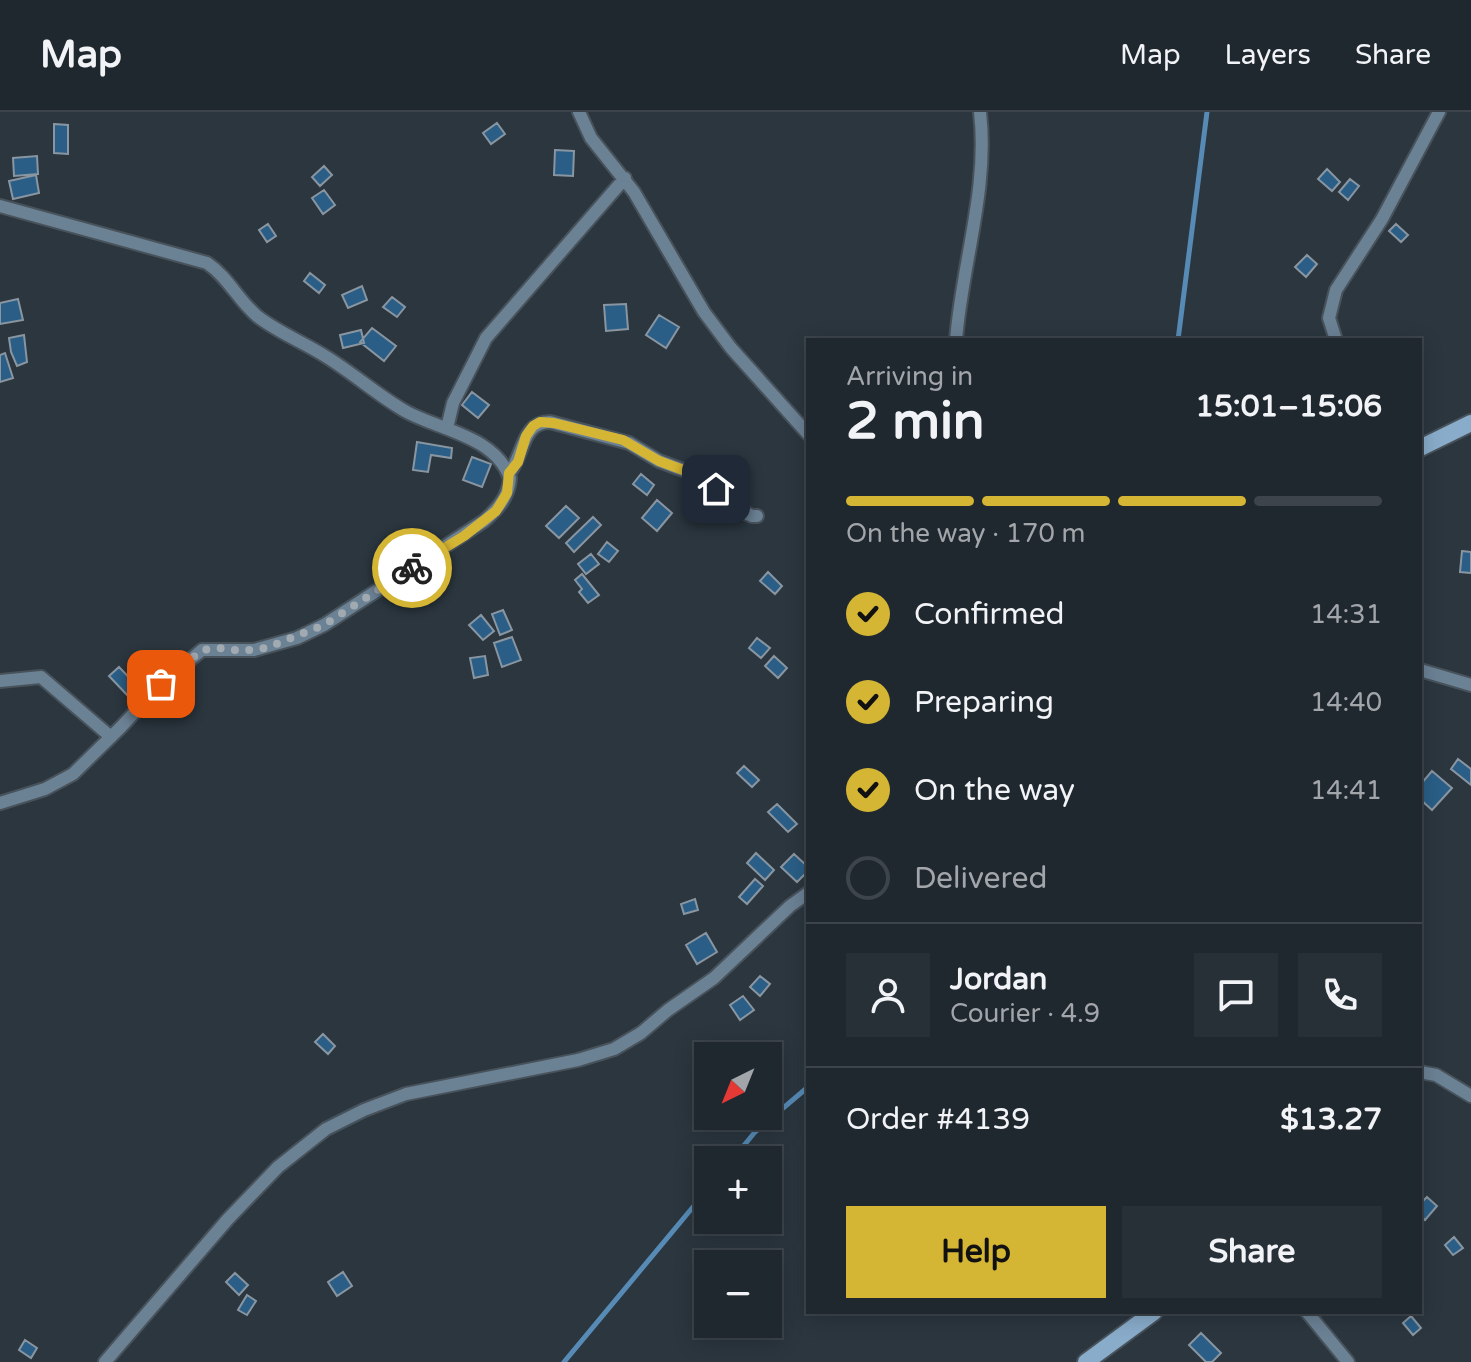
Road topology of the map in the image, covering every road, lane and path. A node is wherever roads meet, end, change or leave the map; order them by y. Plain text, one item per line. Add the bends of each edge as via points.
1 (579, 112) edge
2 (980, 112) edge
3 (1439, 112) edge
4 (625, 178) junction
5 (0, 206) edge
6 (956, 338) edge
7 (1335, 338) edge
8 (1471, 423) edge
9 (447, 428) junction
10 (806, 432) edge
11 (1422, 447) edge
12 (509, 473) junction
13 (757, 516) dead end
14 (1422, 671) edge
15 (0, 681) edge
16 (1471, 685) edge
17 (111, 737) junction
18 (0, 803) edge
19 (806, 894) edge
20 (1422, 1072) edge
21 (1471, 1096) edge
22 (1151, 1314) edge
23 (1309, 1314) edge
24 (105, 1362) edge
25 (1086, 1362) edge
26 (1348, 1362) edge

1 - 4 street via 591,138
2 - 6 street via 976,214
3 - 7 street via 1382,219 1336,290 1329,318
4 - 9 street via 486,338 453,403
4 - 10 street via 704,312
5 - 9 street via 207,263 264,321 403,410
8 - 11 street
9 - 12 street via 484,447
12 - 13 street via 531,429 540,422 554,423 629,443 702,477 733,507
12 - 17 street via 507,493 496,511 464,536 297,638 254,650 202,650
14 - 16 street
15 - 17 street via 41,677
17 - 18 street via 59,784
19 - 24 street via 714,978 614,1049 406,1094 326,1129 278,1167 228,1219
20 - 21 street
22 - 25 street
23 - 26 street

